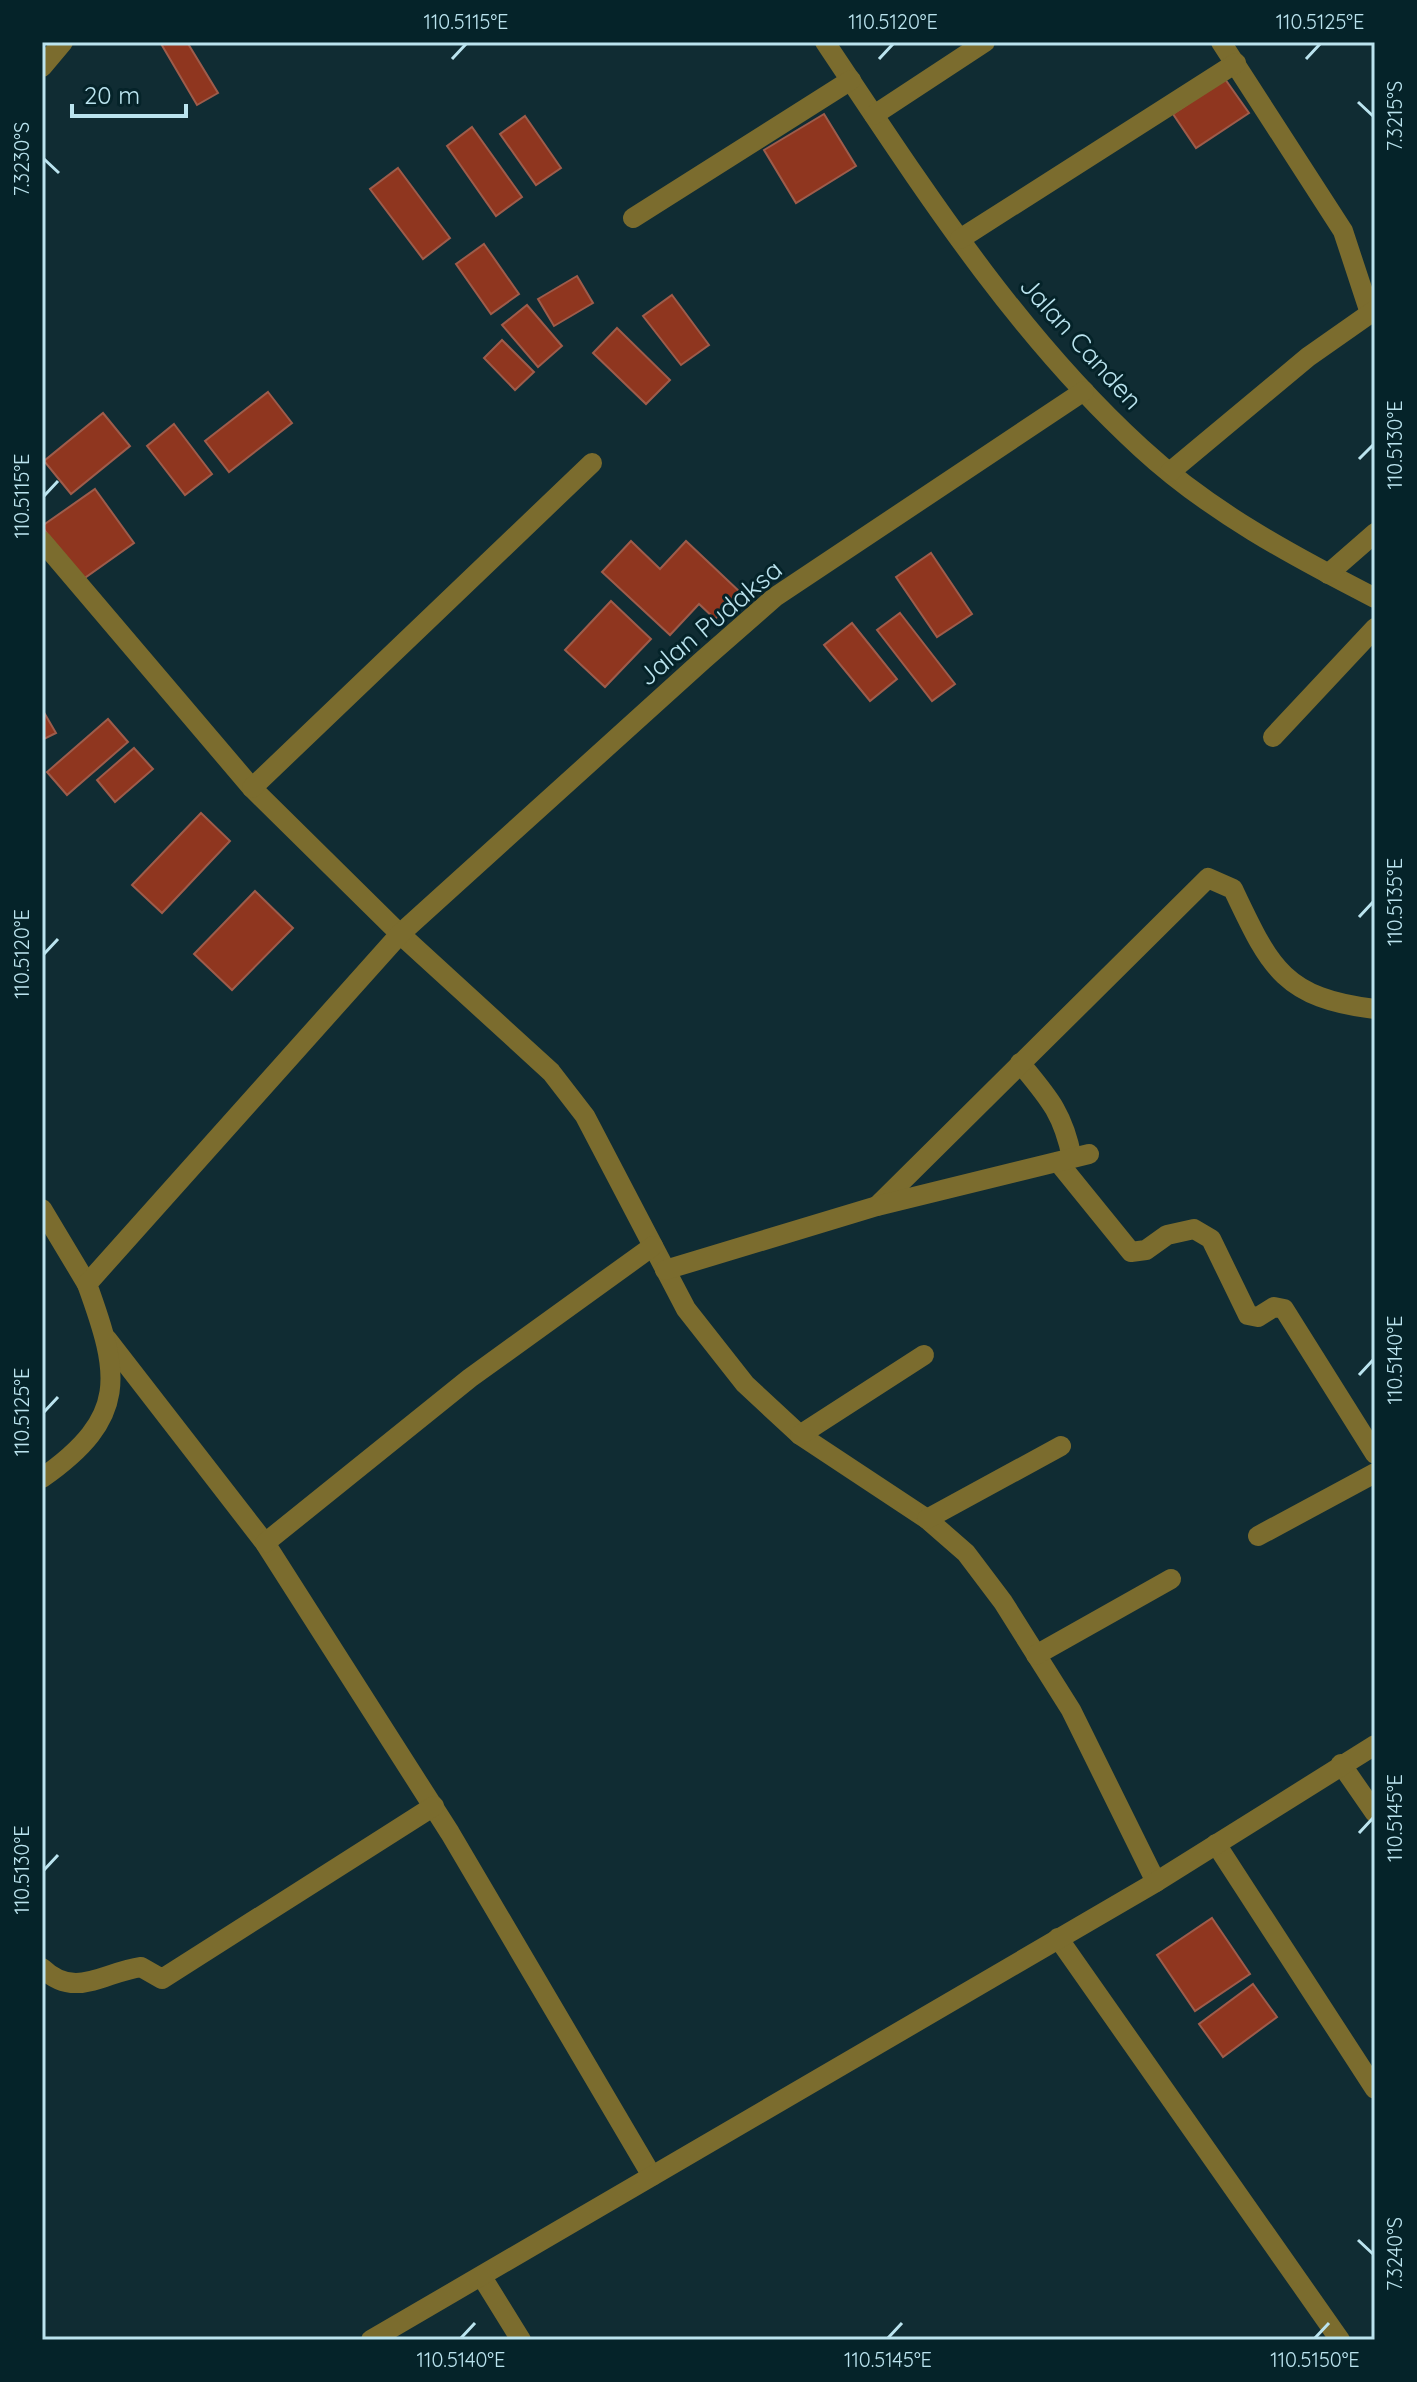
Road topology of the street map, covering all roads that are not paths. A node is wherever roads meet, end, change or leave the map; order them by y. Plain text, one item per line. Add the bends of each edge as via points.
1 (63, 42) edge
2 (825, 42) edge
3 (985, 42) edge
4 (1221, 42) edge
5 (1236, 63) junction
6 (42, 67) edge
7 (851, 80) junction
8 (874, 115) junction
9 (633, 218) dead end
10 (960, 239) junction
11 (1372, 311) edge
12 (1084, 391) junction
13 (592, 463) dead end
14 (1170, 472) junction
15 (1375, 533) edge
16 (42, 541) edge
17 (1328, 574) junction
18 (1375, 598) edge
19 (1375, 628) edge
20 (1273, 737) dead end
21 (252, 788) junction
22 (400, 934) junction
23 (1375, 1009) edge
24 (1020, 1063) junction
25 (1073, 1158) junction
26 (877, 1206) junction
27 (42, 1209) edge
28 (653, 1246) junction
29 (665, 1270) junction
30 (87, 1284) junction
31 (107, 1339) junction
32 (924, 1355) dead end
33 (800, 1435) junction
34 (1061, 1446) dead end
35 (1375, 1454) edge
36 (1375, 1473) edge
37 (42, 1478) edge
38 (927, 1519) junction
39 (1258, 1536) dead end
40 (265, 1543) junction
41 (1171, 1579) dead end
42 (1036, 1655) junction
43 (1375, 1745) edge
44 (1341, 1764) junction
45 (434, 1806) junction
46 (1375, 1813) edge
47 (1216, 1844) junction
48 (1156, 1882) junction
49 (1058, 1938) junction
50 (42, 1968) edge
51 (1375, 2089) edge
52 (652, 2176) junction
53 (482, 2277) junction
54 (371, 2340) edge
55 (521, 2340) edge
56 (1340, 2340) edge

1 - 6 street
2 - 7 street, Jalan Canden
3 - 8 street
4 - 5 street
5 - 10 street
5 - 11 street via 1343,231
7 - 8 street, Jalan Canden
7 - 9 street
8 - 10 street, Jalan Canden
10 - 12 street, Jalan Canden
11 - 14 street
12 - 14 street, Jalan Canden
12 - 22 street, Jalan Pudaksa via 775,597
13 - 21 street
14 - 17 street, Jalan Canden
15 - 17 street
16 - 21 street
17 - 18 street, Jalan Canden
19 - 20 street
21 - 22 street
22 - 28 street via 551,1072 585,1116
22 - 30 street, Jalan Pudaksa
23 - 24 street via 1333,1004 1285,979 1261,948 1233,889 1208,878
24 - 25 street via 1066,1126
24 - 26 street
25 - 26 street
25 - 35 street via 1131,1252 1194,1229 1211,1239 1248,1315 1284,1309
26 - 29 street
27 - 30 street
28 - 29 street
28 - 40 street via 470,1378
29 - 33 street via 717,1351
30 - 31 street
31 - 37 street via 113,1390 95,1431
31 - 40 street
32 - 33 street
33 - 38 street
34 - 38 street
36 - 39 street
38 - 42 street via 966,1553
40 - 45 street
41 - 42 street
42 - 48 street via 1071,1710
43 - 44 street
44 - 46 street
44 - 47 street
45 - 50 street via 162,1979 141,1967 75,1984
45 - 52 street
47 - 48 street
47 - 51 street
48 - 49 street
49 - 52 street
49 - 56 street
52 - 53 street
53 - 54 street
53 - 55 street

